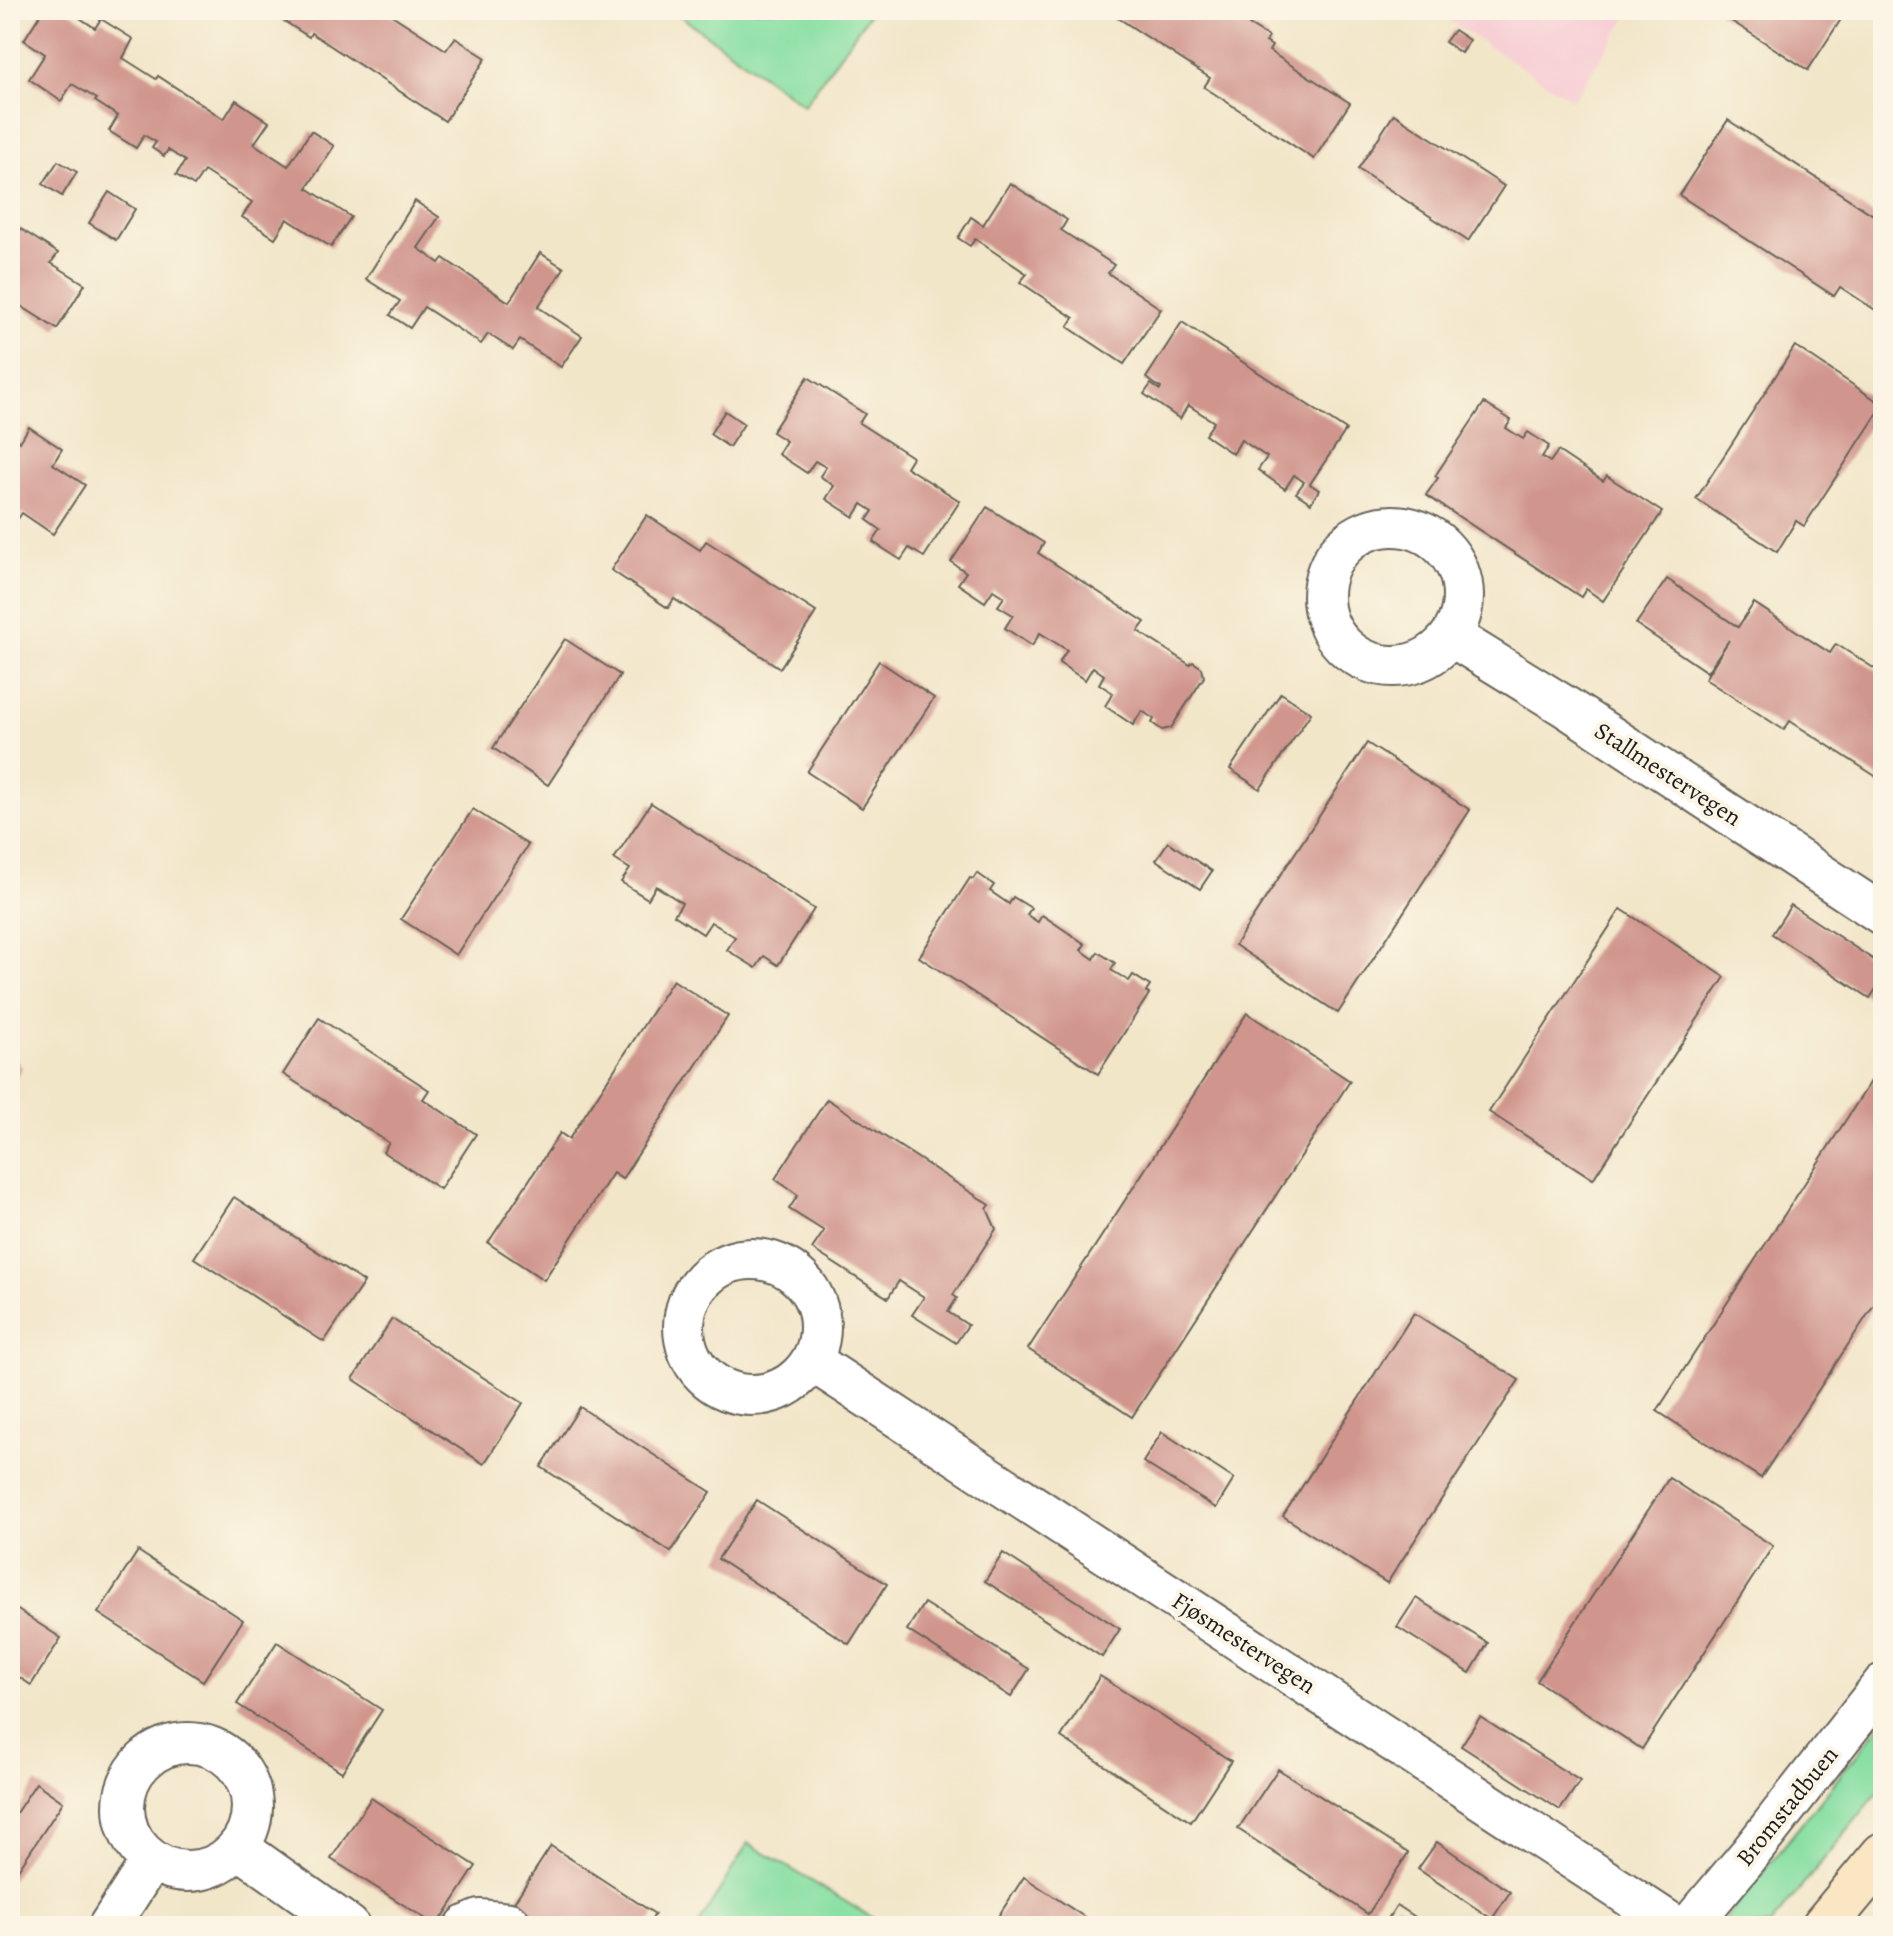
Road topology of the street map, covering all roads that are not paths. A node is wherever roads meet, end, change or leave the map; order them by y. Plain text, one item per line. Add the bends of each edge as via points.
1 (1451, 636) dead end
2 (1883, 915) edge
3 (812, 1361) dead end
4 (1883, 1684) edge
5 (239, 1848) junction
6 (1883, 1855) edge
7 (151, 1861) junction
8 (109, 1926) edge
9 (349, 1926) edge
10 (466, 1926) edge
11 (512, 1926) edge
12 (1675, 1926) edge
13 (1689, 1926) edge
14 (1824, 1926) edge

1 - 2 street, Stallmestervegen
3 - 12 street, Fjøsmestervegen
4 - 13 street, Bromstadbuen
5 - 7 street via 200,1871 175,1871
5 - 7 street via 252,1819 251,1794 241,1771 223,1752 199,1743 174,1744 150,1754 129,1776 123,1796 124,1821 134,1844
5 - 9 street
6 - 14 main road
7 - 8 street
10 - 11 street via 480,1920

